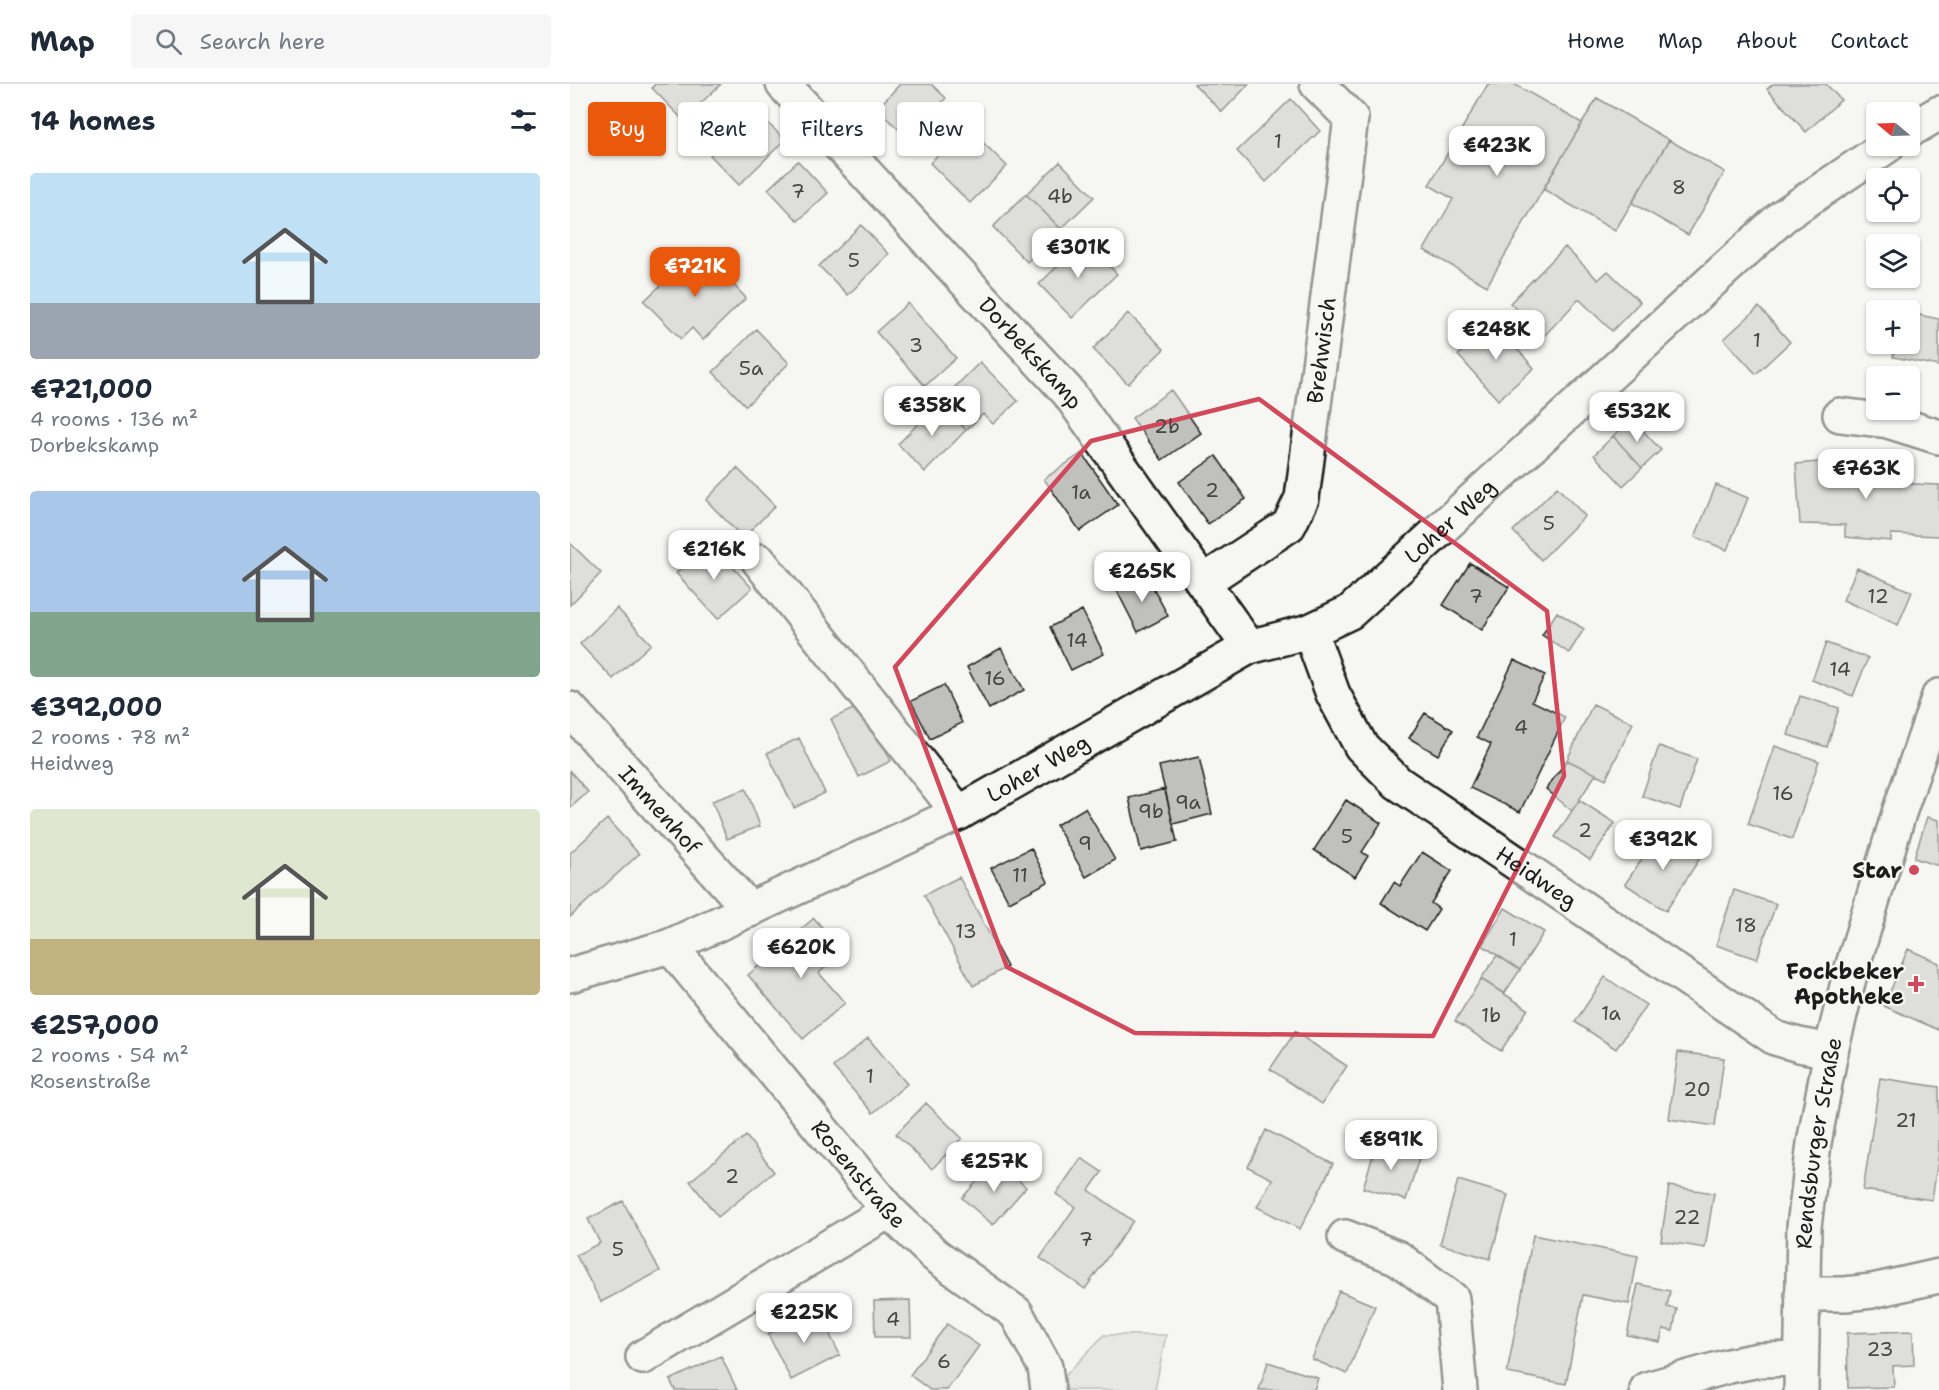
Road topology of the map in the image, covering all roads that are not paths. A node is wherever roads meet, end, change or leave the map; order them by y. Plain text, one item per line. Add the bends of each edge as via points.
1 (783, 84) edge
2 (1317, 84) edge
3 (1939, 113) edge
4 (1920, 124) edge
5 (1872, 156) edge
6 (1840, 414) dead end
7 (1939, 437) edge
8 (759, 561) dead end
9 (1203, 582) junction
10 (1311, 631) junction
11 (1249, 647) junction
12 (1939, 696) edge
13 (570, 710) edge
14 (959, 813) junction
15 (750, 910) junction
16 (670, 946) junction
17 (570, 975) edge
18 (1831, 1051) junction
19 (889, 1211) junction
20 (1346, 1237) dead end
21 (1939, 1276) edge
22 (1802, 1294) junction
23 (643, 1357) dead end
24 (1801, 1375) edge
25 (1647, 1389) edge
26 (1048, 1390) edge
27 (1460, 1390) edge

1 - 9 street, Dorbekskamp via 1068,392
2 - 9 street, Brehwisch via 1352,118 1302,498 1290,525
3 - 4 street
5 - 10 street, Loher Weg via 1783,216 1350,612
6 - 7 street via 1888,421
8 - 14 street, Loher Weg
9 - 11 street, Dorbekskamp
10 - 11 street, Loher Weg
10 - 18 street, Heidweg via 1333,694 1361,746 1398,783 1775,1038
11 - 14 street, Loher Weg
12 - 18 street, Rendsburger Straße via 1849,978
13 - 15 street, Immenhof
14 - 15 street, Loher Weg
15 - 16 street, Loher Weg
16 - 17 street, Loher Weg
16 - 19 street, Rosenstraße
18 - 22 street, Rendsburger Straße via 1803,1234
19 - 23 street
19 - 26 street, Rosenstraße via 935,1255 1016,1313 1046,1367
20 - 27 street via 1398,1258 1452,1299
21 - 22 street via 1872,1291
22 - 24 street, Rendsburger Straße
24 - 25 street via 1759,1360

